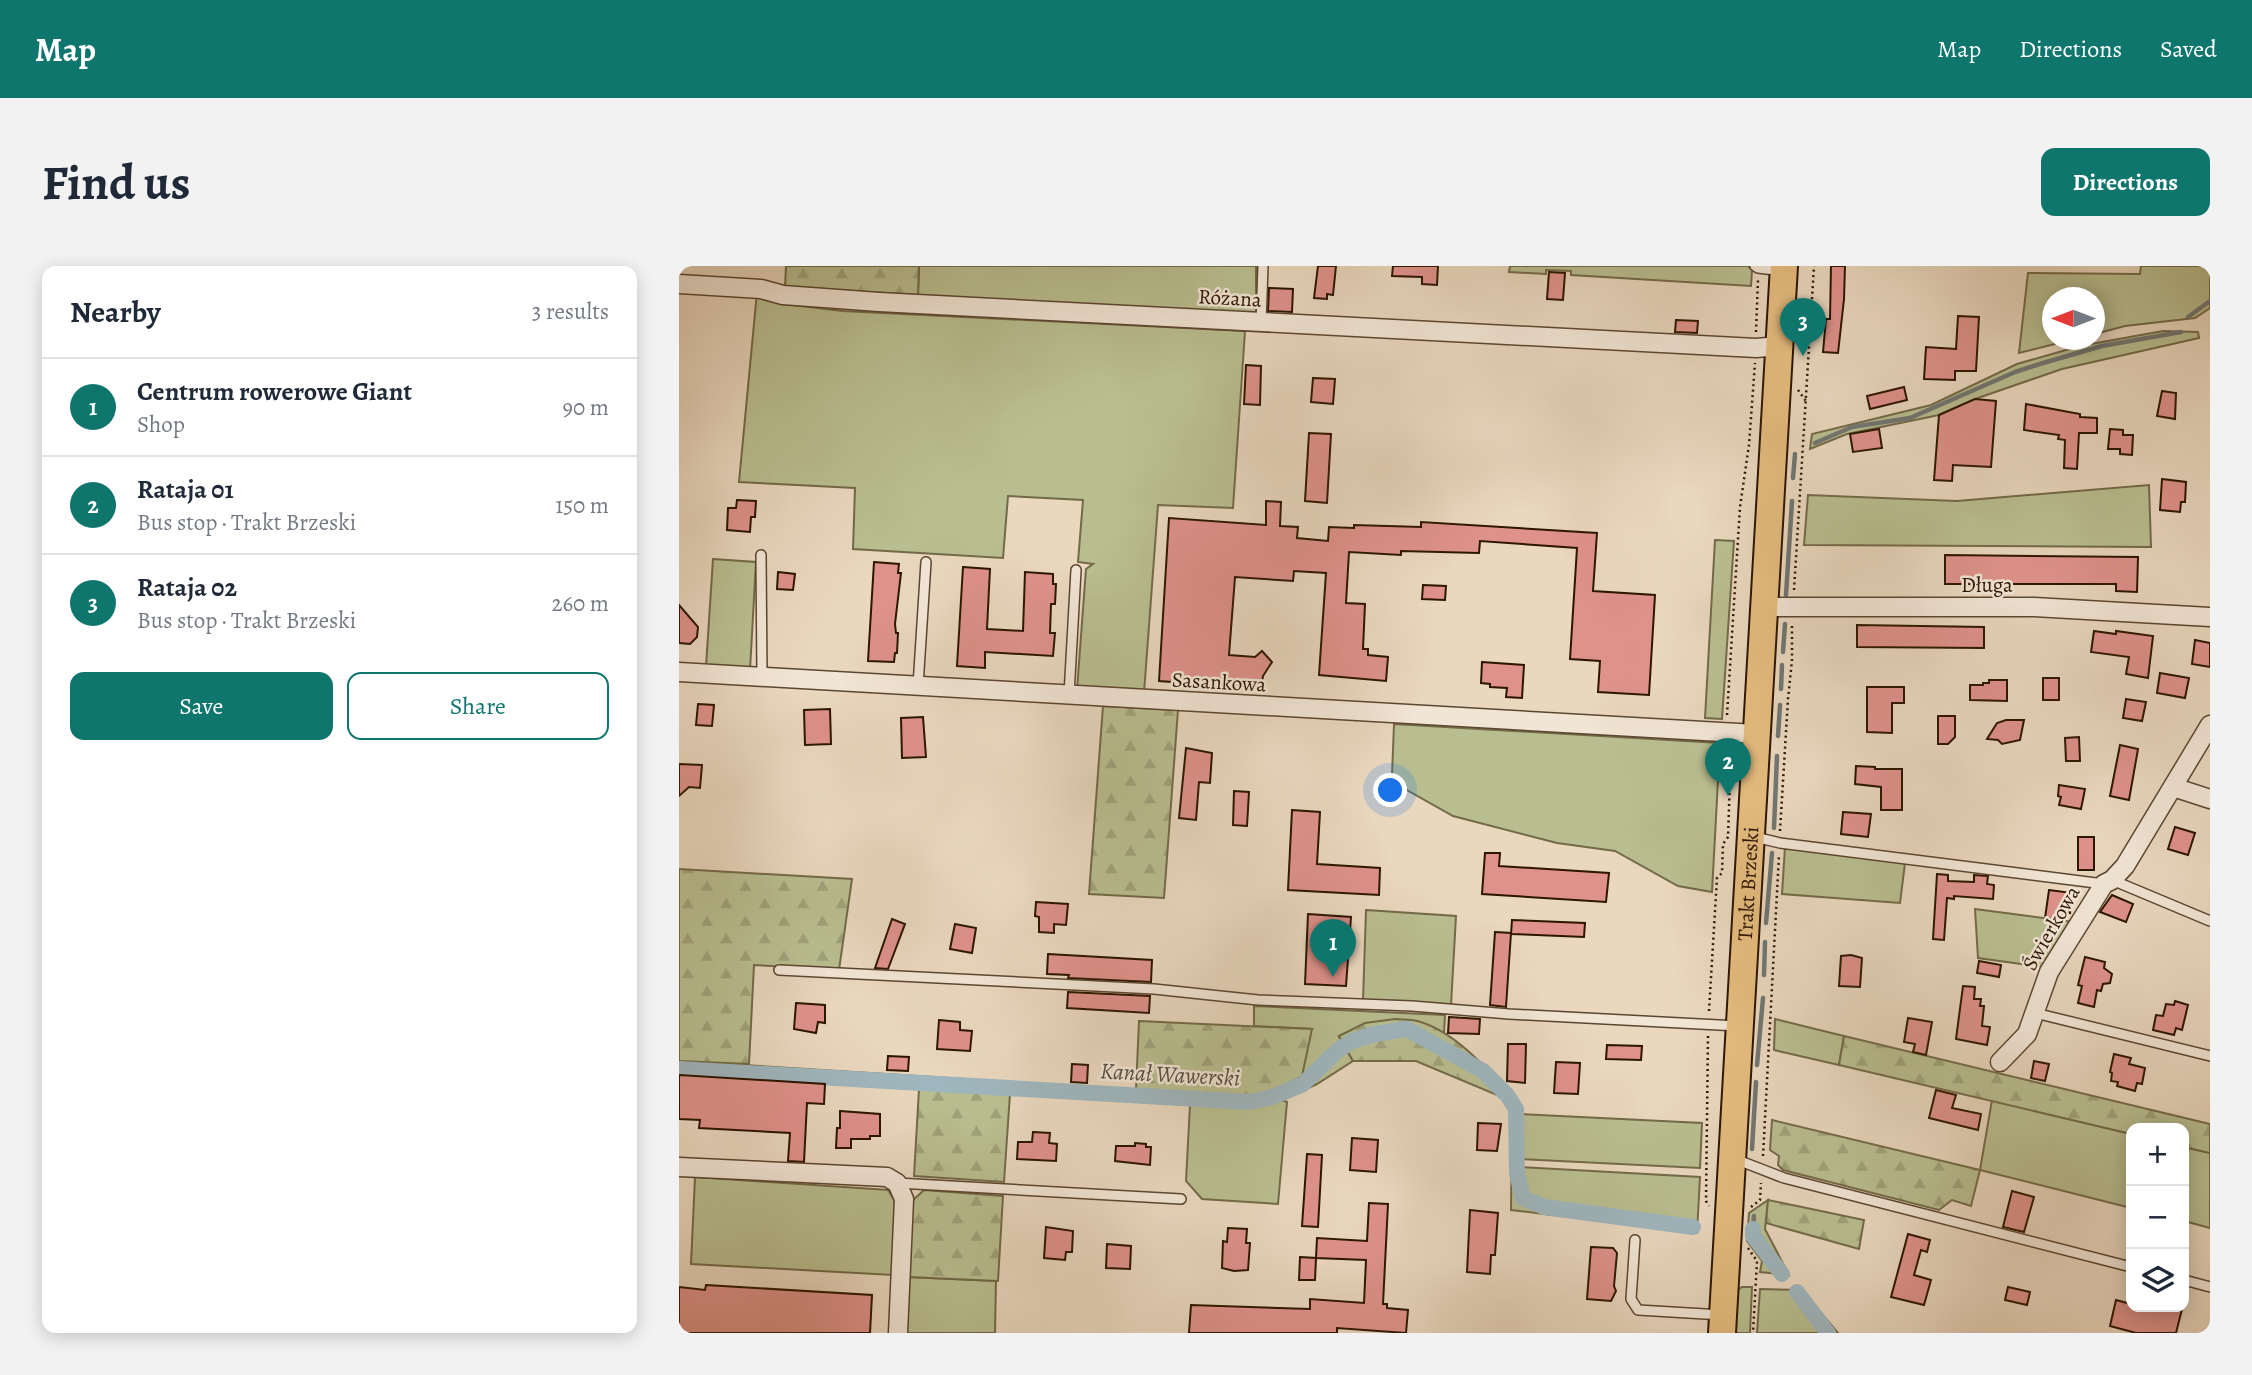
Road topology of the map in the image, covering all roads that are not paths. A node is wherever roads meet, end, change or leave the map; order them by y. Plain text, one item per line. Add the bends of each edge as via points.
1 (1263, 266) edge
2 (1770, 268) edge
3 (679, 284) edge
4 (1261, 323) junction
5 (1767, 347) junction
6 (761, 555) dead end
7 (926, 562) dead end
8 (1076, 570) dead end
9 (1763, 607) junction
10 (2210, 617) edge
11 (679, 673) edge
12 (762, 677) junction
13 (918, 688) junction
14 (1069, 696) junction
15 (2210, 725) edge
16 (1756, 734) junction
17 (2173, 787) junction
18 (2210, 799) edge
19 (1750, 836) junction
20 (2108, 882) junction
21 (2210, 921) edge
22 (779, 970) dead end
23 (2035, 1013) junction
24 (1739, 1026) junction
25 (2210, 1056) edge
26 (2000, 1062) dead end
27 (1733, 1158) junction
28 (679, 1167) edge
29 (897, 1183) junction
30 (1181, 1199) dead end
31 (1635, 1240) dead end
32 (2126, 1266) edge
33 (2189, 1281) edge
34 (2210, 1287) edge
35 (1722, 1324) edge
36 (898, 1333) edge

1 - 4 lane
2 - 5 main road, Trakt Brzeski
3 - 4 street, Różana via 879,302
4 - 5 street, Różana
5 - 9 main road, Trakt Brzeski
6 - 12 lane
7 - 13 lane
8 - 14 lane
9 - 10 street, Długa via 2033,607
9 - 16 main road, Trakt Brzeski
11 - 12 street, Sasankowa
12 - 13 street, Sasankowa
13 - 14 street, Sasankowa
14 - 16 street, Sasankowa
15 - 17 street, Świerkowa
16 - 19 main road, Trakt Brzeski
17 - 18 street
17 - 20 street, Świerkowa via 2125,866
19 - 20 lane
19 - 24 main road, Trakt Brzeski
20 - 21 lane
20 - 23 street, Świerkowa via 2049,972
22 - 24 lane
23 - 25 lane
23 - 26 street, Świerkowa via 2027,1034
24 - 27 main road, Trakt Brzeski
27 - 32 lane via 1797,1182
27 - 35 main road, Trakt Brzeski
28 - 29 street via 887,1177
29 - 30 lane
29 - 36 street via 904,1199
31 - 35 lane via 1631,1299 1638,1310
33 - 34 lane

